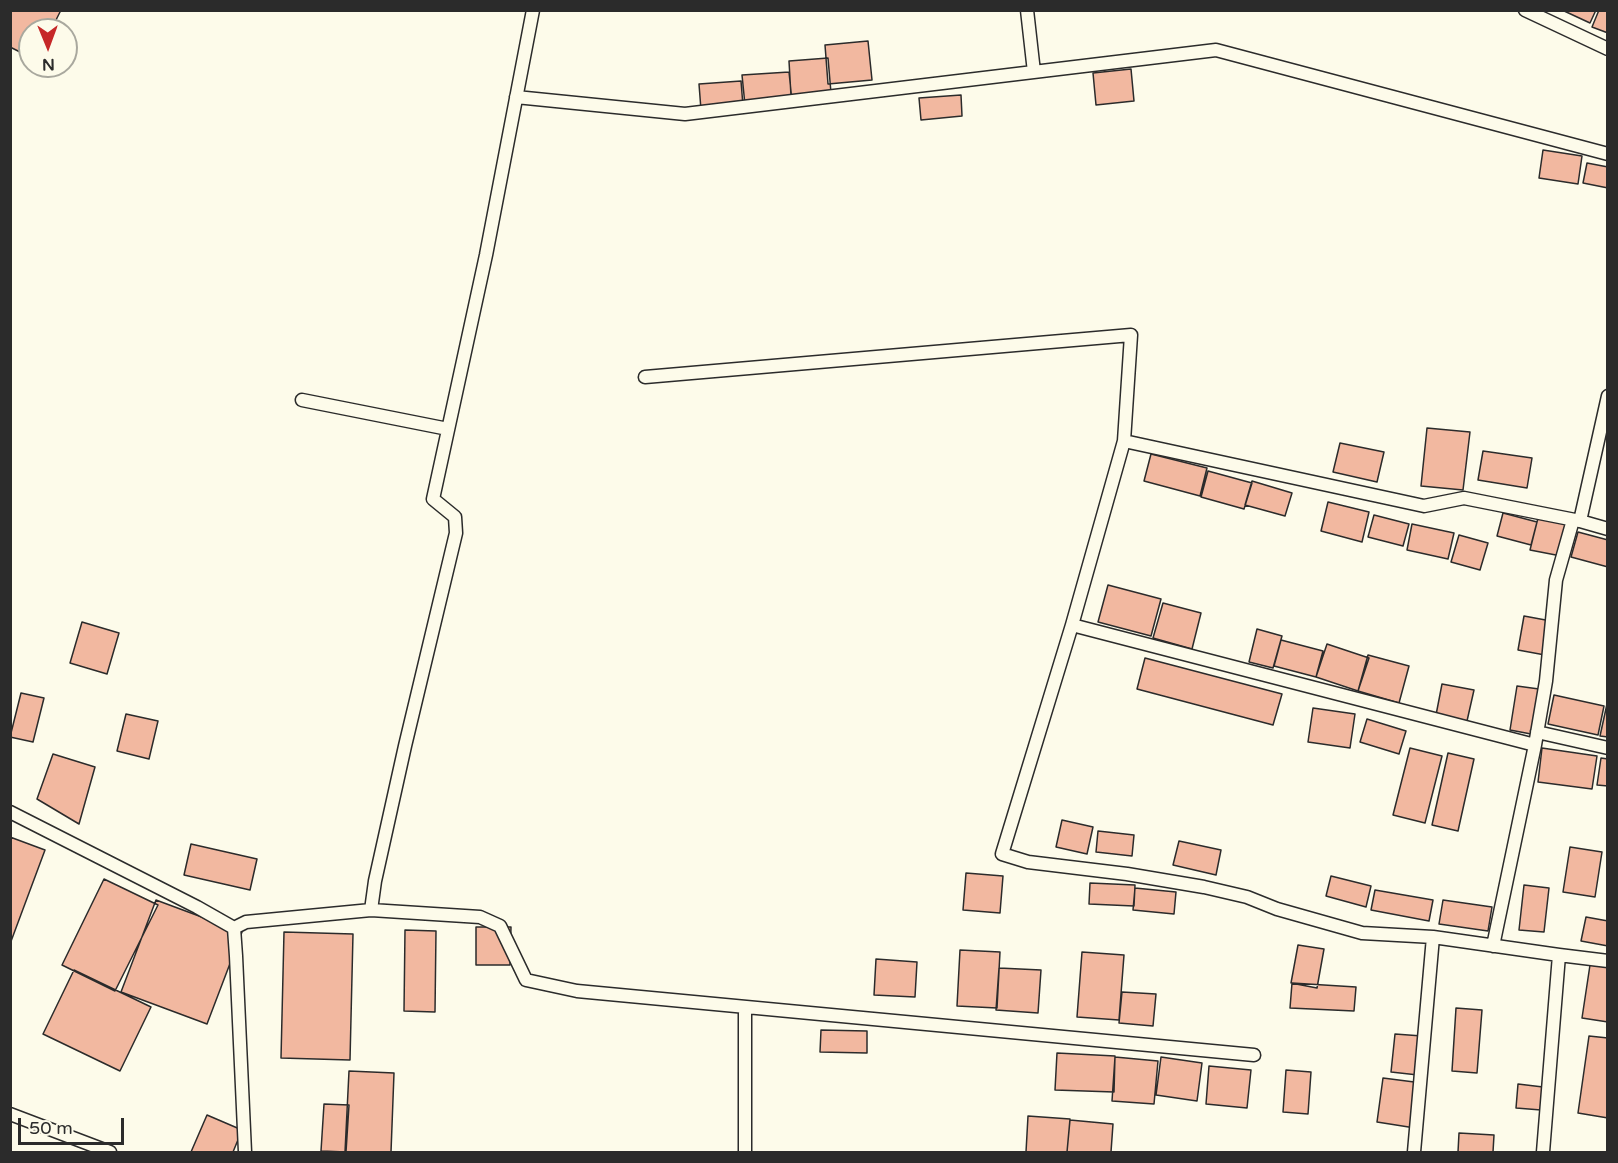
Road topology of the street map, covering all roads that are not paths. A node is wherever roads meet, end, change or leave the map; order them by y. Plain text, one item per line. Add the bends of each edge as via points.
1 (533, 10) edge
2 (1027, 10) edge
3 (1525, 10) edge
4 (1608, 49) edge
5 (1034, 72) junction
6 (516, 98) junction
7 (1608, 154) edge
8 (645, 377) dead end
9 (1608, 396) edge
10 (302, 400) dead end
11 (448, 429) junction
12 (1124, 441) junction
13 (1576, 520) junction
14 (1608, 529) edge
15 (1072, 625) junction
16 (1536, 739) junction
17 (1608, 748) edge
18 (10, 812) edge
19 (371, 910) junction
20 (234, 928) junction
21 (1433, 937) junction
22 (1493, 945) junction
23 (1559, 955) junction
24 (1608, 961) edge
25 (745, 1007) junction
26 (1254, 1055) dead end
27 (10, 1114) edge
28 (110, 1152) edge
29 (245, 1152) edge
30 (745, 1152) edge
31 (1414, 1152) edge
32 (1543, 1152) edge

1 - 6 street
2 - 5 street
3 - 4 street
5 - 6 street via 685,114
5 - 7 street via 1216,50
6 - 11 street
8 - 12 street via 1131,335
9 - 13 street
10 - 11 street
11 - 19 street via 433,499 455,517 456,533
12 - 13 street via 1424,506 1464,498
12 - 15 street
13 - 14 street
13 - 16 street via 1556,580
15 - 16 street
15 - 21 street via 1002,854 1028,862 1204,887 1362,933
16 - 17 street
16 - 22 street
18 - 20 street
19 - 20 street via 246,922
19 - 25 street via 480,917 500,926 525,980 577,991
20 - 29 street
21 - 22 street
21 - 31 street
22 - 23 street
23 - 24 street
23 - 32 street
25 - 26 street
25 - 30 street
27 - 28 street

